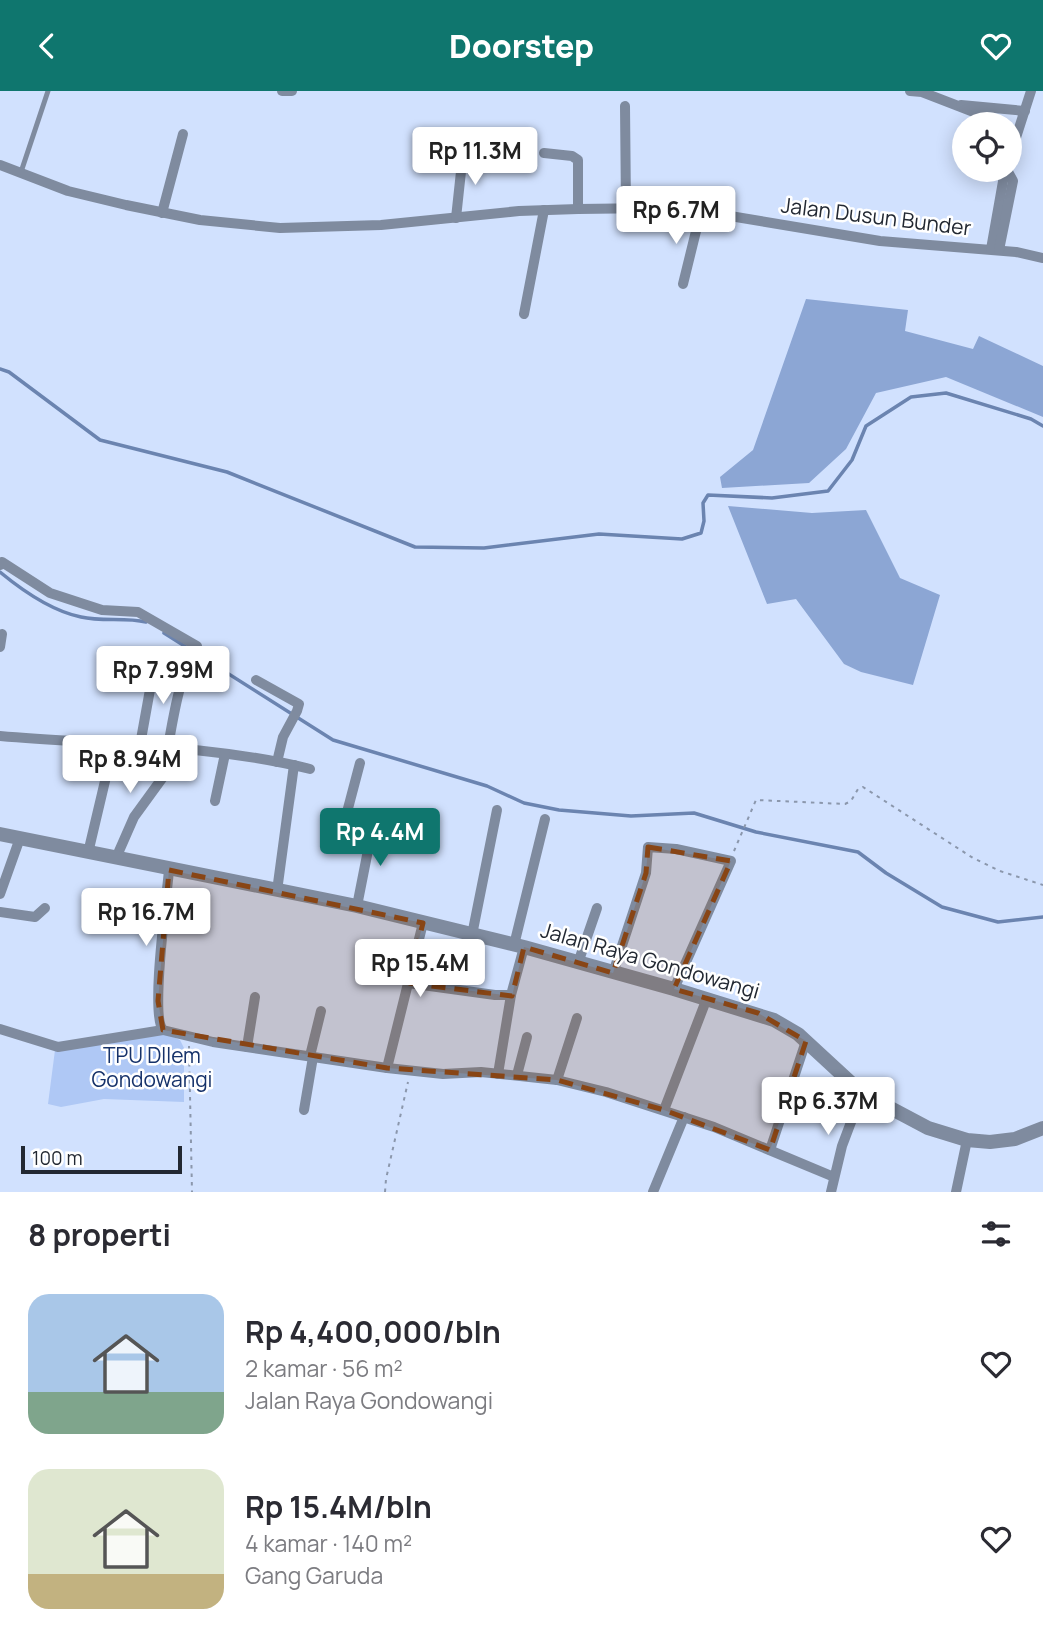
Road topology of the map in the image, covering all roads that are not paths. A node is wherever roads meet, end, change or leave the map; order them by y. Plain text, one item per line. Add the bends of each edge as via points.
1 (48, 91) edge
2 (282, 91) edge
3 (292, 91) edge
4 (918, 91) edge
5 (1029, 91) edge
6 (951, 105) junction
7 (625, 106) dead end
8 (989, 106) junction
9 (1025, 111) junction
10 (969, 112) edge
11 (992, 112) edge
12 (1022, 120) edge
13 (183, 134) dead end
14 (463, 153) dead end
15 (544, 153) dead end
16 (0, 165) edge
17 (21, 172) junction
18 (1013, 182) edge
19 (626, 208) junction
20 (578, 209) junction
21 (544, 210) junction
22 (162, 213) junction
23 (700, 215) junction
24 (456, 218) junction
25 (995, 250) junction
26 (1043, 258) edge
27 (683, 284) dead end
28 (524, 314) dead end
29 (0, 564) edge
30 (2, 634) dead end
31 (0, 647) edge
32 (155, 662) dead end
33 (256, 680) dead end
34 (0, 736) edge
35 (114, 743) junction
36 (140, 745) junction
37 (173, 748) junction
38 (225, 754) junction
39 (277, 762) junction
40 (360, 763) dead end
41 (294, 765) junction
42 (310, 769) dead end
43 (215, 801) dead end
44 (497, 810) dead end
45 (545, 820) dead end
46 (373, 825) junction
47 (398, 831) dead end
48 (0, 834) edge
49 (20, 838) junction
50 (88, 853) junction
51 (117, 858) junction
52 (169, 870) junction
53 (277, 891) junction
54 (0, 894) edge
55 (357, 906) junction
56 (45, 908) dead end
57 (597, 908) dead end
58 (0, 912) edge
59 (423, 923) junction
60 (472, 935) junction
61 (519, 946) junction
62 (579, 963) junction
63 (613, 973) junction
64 (408, 983) junction
65 (674, 989) junction
66 (512, 995) junction
67 (255, 997) dead end
68 (707, 998) junction
69 (321, 1011) dead end
70 (576, 1018) dead end
71 (0, 1029) edge
72 (163, 1030) junction
73 (527, 1037) dead end
74 (806, 1041) junction
75 (247, 1047) junction
76 (312, 1056) junction
77 (387, 1068) junction
78 (498, 1074) junction
79 (517, 1075) junction
80 (557, 1080) junction
81 (862, 1093) junction
82 (304, 1110) dead end
83 (664, 1110) junction
84 (684, 1117) junction
85 (1043, 1128) edge
86 (967, 1140) junction
87 (770, 1150) junction
88 (834, 1177) junction
89 (653, 1192) edge
90 (831, 1192) edge
91 (956, 1192) edge

1 - 17 lane
2 - 3 street
4 - 6 street
5 - 9 street
6 - 8 street
6 - 10 street
7 - 19 street
8 - 9 street
8 - 11 street
9 - 12 street
13 - 22 street
14 - 24 street
15 - 20 street via 578,160
16 - 17 street, Jalan Dusun Bunder
17 - 22 street, Jalan Dusun Bunder via 68,191
18 - 25 street
19 - 20 street, Jalan Dusun Bunder
19 - 23 street, Jalan Dusun Bunder
20 - 21 street, Jalan Dusun Bunder
21 - 24 street, Jalan Dusun Bunder
21 - 28 street
22 - 24 street, Jalan Dusun Bunder via 279,228
23 - 25 street, Jalan Dusun Bunder via 712,213 880,241
23 - 27 street
25 - 26 street, Jalan Dusun Bunder
29 - 37 street via 77,604 138,612 197,646 176,705
30 - 31 street
32 - 36 street
33 - 39 street via 297,702 298,711 283,737
34 - 35 street
35 - 36 street
35 - 50 street
36 - 37 street
37 - 38 street
37 - 51 street via 166,773 134,817
38 - 39 street
38 - 43 street
39 - 41 street
40 - 46 street via 346,816
41 - 42 street
41 - 53 street
44 - 60 street
45 - 61 street
46 - 47 street
46 - 55 street
48 - 49 street, Jalan Raya Gondowangi
49 - 50 street, Jalan Raya Gondowangi
49 - 54 street
50 - 51 street, Jalan Raya Gondowangi
51 - 52 street, Jalan Raya Gondowangi
52 - 53 street, Jalan Raya Gondowangi
52 - 72 street via 158,1001
53 - 55 street, Jalan Raya Gondowangi
55 - 59 street, Jalan Raya Gondowangi
56 - 58 street via 35,917
57 - 62 street
59 - 60 street, Jalan Raya Gondowangi
59 - 64 street
60 - 61 street, Jalan Raya Gondowangi
61 - 62 street, Jalan Raya Gondowangi
61 - 66 street
62 - 63 street, Jalan Raya Gondowangi
63 - 65 street, Jalan Raya Gondowangi
63 - 65 street via 646,873 648,847 730,861
64 - 66 street
64 - 77 street
65 - 68 street, Jalan Raya Gondowangi
66 - 78 street
67 - 75 street
68 - 74 street, Jalan Raya Gondowangi via 774,1020
68 - 83 street
69 - 76 street
70 - 80 street
71 - 72 street via 58,1047
72 - 75 street
73 - 79 street
74 - 81 street, Jalan Raya Gondowangi
74 - 87 street
75 - 76 street
76 - 77 street
76 - 82 street
77 - 78 street
78 - 79 street
79 - 80 street
80 - 83 street
81 - 86 street, Jalan Raya Gondowangi via 928,1128
81 - 88 street
83 - 84 street
84 - 87 street
84 - 89 street
85 - 86 street, Jalan Raya Gondowangi via 1004,1142
86 - 91 street
87 - 88 street
88 - 90 street

